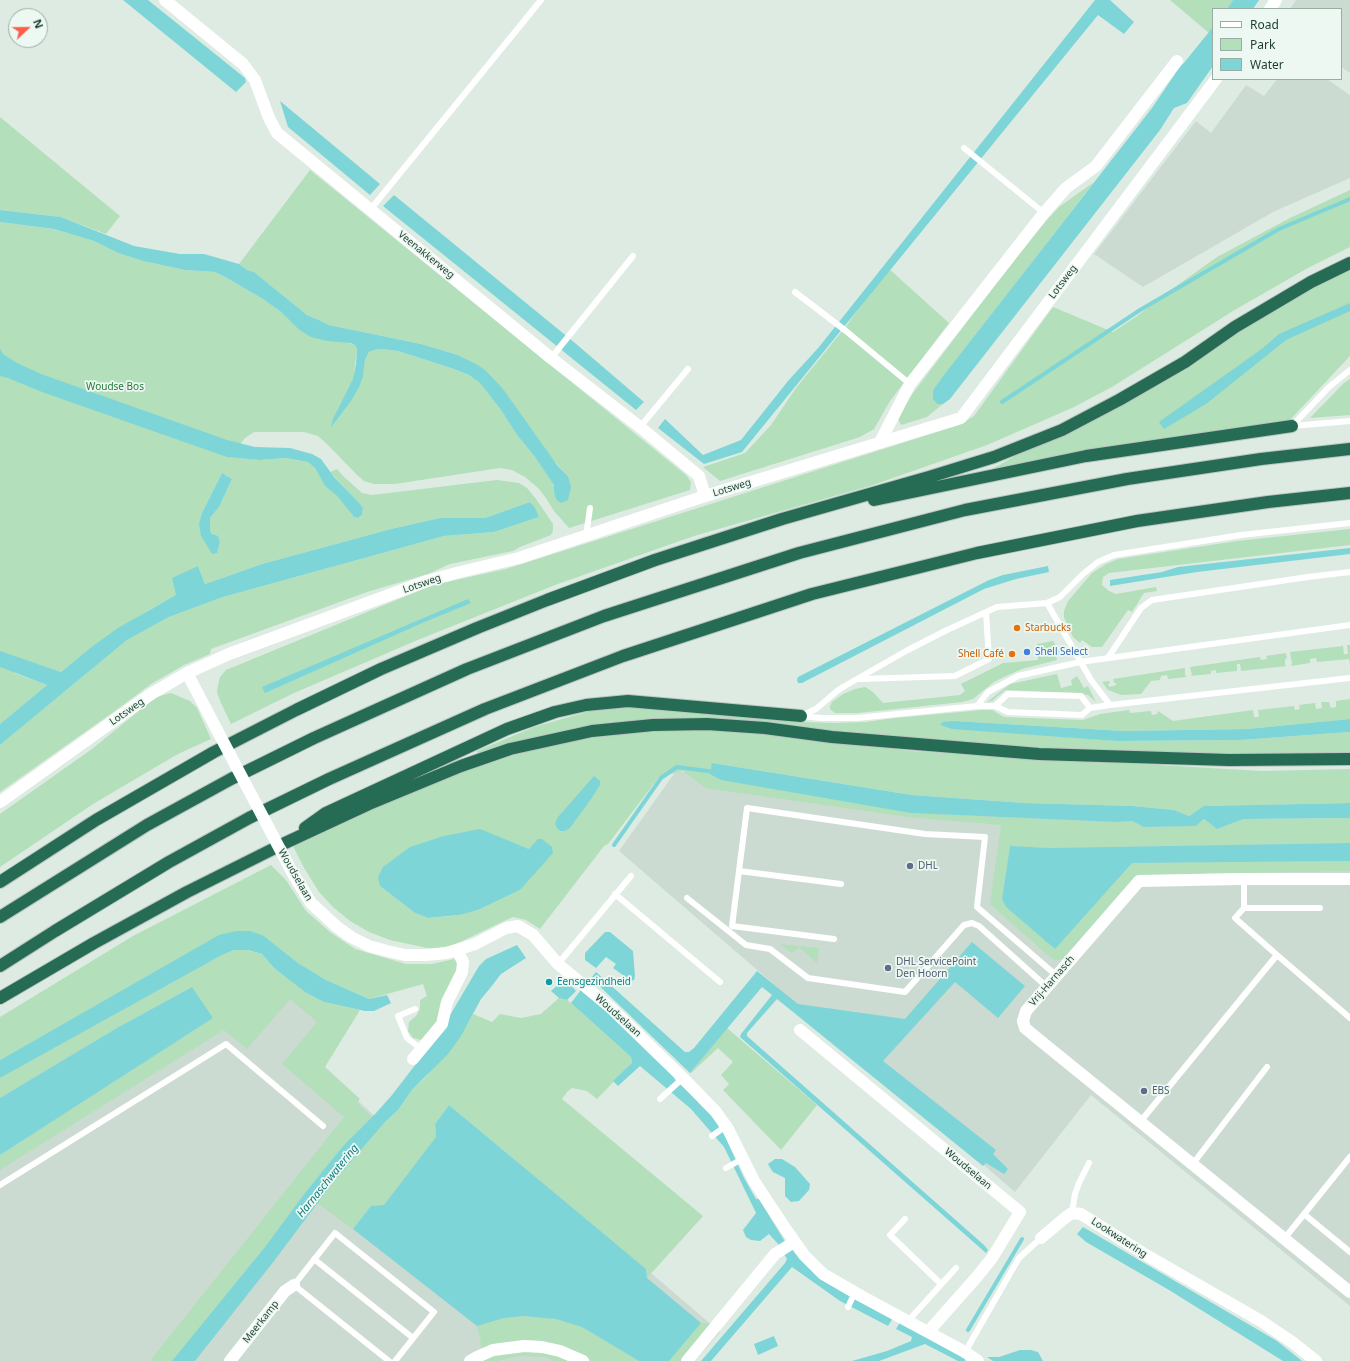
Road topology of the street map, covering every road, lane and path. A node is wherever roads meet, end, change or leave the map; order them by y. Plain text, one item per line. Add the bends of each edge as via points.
1 (165, 0) edge
2 (541, 0) edge
3 (1177, 62) dead end
4 (1215, 80) edge
5 (965, 148) dead end
6 (370, 210) junction
7 (1044, 213) junction
8 (633, 256) dead end
9 (1350, 263) edge
10 (795, 292) dead end
11 (552, 356) junction
12 (688, 370) dead end
13 (1350, 370) edge
14 (910, 384) junction
15 (1350, 421) edge
16 (1292, 426) junction
17 (640, 427) junction
18 (880, 442) junction
19 (1350, 449) edge
20 (1350, 493) edge
21 (705, 496) junction
22 (590, 508) dead end
23 (782, 519) junction
24 (1350, 523) edge
25 (586, 537) junction
26 (1350, 572) edge
27 (1047, 603) junction
28 (986, 613) junction
29 (1350, 625) edge
30 (1108, 658) junction
31 (1080, 662) junction
32 (187, 673) junction
33 (1350, 678) edge
34 (859, 679) junction
35 (1110, 705) junction
36 (977, 706) junction
37 (995, 706) junction
38 (1090, 708) junction
39 (801, 716) junction
40 (1350, 759) edge
41 (0, 802) edge
42 (285, 843) junction
43 (739, 871) junction
44 (631, 876) dead end
45 (1244, 879) junction
46 (1350, 879) edge
47 (0, 882) edge
48 (841, 884) dead end
49 (615, 894) junction
50 (687, 898) dead end
51 (1244, 908) junction
52 (1320, 908) dead end
53 (988, 916) junction
54 (0, 917) edge
55 (979, 926) junction
56 (834, 939) dead end
57 (457, 950) junction
58 (1277, 955) junction
59 (558, 964) junction
60 (0, 966) edge
61 (1057, 976) junction
62 (720, 982) dead end
63 (1047, 987) junction
64 (0, 998) edge
65 (415, 1009) dead end
66 (1350, 1018) edge
67 (800, 1030) dead end
68 (417, 1054) joint
69 (1267, 1067) dead end
70 (681, 1080) junction
71 (660, 1099) dead end
72 (1140, 1122) junction
73 (323, 1126) dead end
74 (725, 1127) junction
75 (712, 1136) dead end
76 (1350, 1156) edge
77 (741, 1160) junction
78 (1089, 1163) dead end
79 (1192, 1164) junction
80 (726, 1168) dead end
81 (0, 1185) edge
82 (1072, 1213) junction
83 (1304, 1214) junction
84 (905, 1219) dead end
85 (1041, 1238) joint
86 (1284, 1239) junction
87 (793, 1243) junction
88 (1350, 1252) edge
89 (314, 1259) junction
90 (956, 1268) dead end
91 (941, 1284) junction
92 (294, 1285) junction
93 (1350, 1292) edge
94 (854, 1294) junction
95 (848, 1307) dead end
96 (908, 1321) junction
97 (928, 1332) junction
98 (413, 1338) junction
99 (965, 1352) junction
100 (230, 1361) edge
101 (389, 1361) edge
102 (395, 1361) edge
103 (470, 1361) edge
104 (583, 1361) edge
105 (687, 1361) edge
106 (978, 1361) edge
107 (1316, 1361) edge

1 - 6 street, Veenakkerweg via 243,64 255,80 277,133
2 - 6 lane
3 - 7 street via 1096,166 1066,188
4 - 18 street, Lotsweg via 961,418
5 - 7 lane
6 - 11 street, Veenakkerweg
7 - 14 street
8 - 11 lane
9 - 23 highway via 1311,282 1235,327 1185,362 1120,400 1062,430 994,457
10 - 14 lane
11 - 17 street, Veenakkerweg
12 - 17 lane
13 - 16 lane via 1329,387
14 - 18 street
15 - 16 lane
16 - 23 highway via 1086,456
17 - 21 street, Veenakkerweg via 699,476
18 - 21 street, Lotsweg
19 - 54 highway via 1127,479 965,510 799,553 604,616 467,670 314,738 231,779 147,826
20 - 60 highway via 1137,521 977,552 812,594 623,656 485,709 249,818 169,862
21 - 25 street, Lotsweg
22 - 25 lane
23 - 47 highway via 586,584 381,668 214,752 96,820
24 - 27 lane via 1241,535 1114,555 1098,562 1060,597
25 - 32 street, Lotsweg via 519,558 427,581 228,654
26 - 30 lane via 1152,600 1141,608
27 - 28 lane via 997,607
27 - 31 lane
28 - 34 lane via 945,631
28 - 34 lane via 989,659 955,676
29 - 30 lane
30 - 31 lane
31 - 35 lane
31 - 36 lane via 1018,676 988,692
32 - 41 street, Lotsweg via 151,694
32 - 57 street, Woudselaan, bridge via 292,872 311,903 337,927 369,946 405,955 447,953
33 - 35 lane
34 - 39 lane via 837,691 816,709
35 - 38 lane
36 - 37 lane
36 - 39 lane via 857,718
37 - 38 lane via 1008,712 1082,715
37 - 38 lane via 1008,694 1081,696
39 - 42 highway via 628,702 586,705 555,712 507,729 326,812
40 - 42 highway via 1229,760 1039,754 832,737 765,728 653,724 592,731 510,749 460,766
42 - 64 highway via 138,918
43 - 48 lane
43 - 53 lane via 747,808 925,834 985,837 977,907
43 - 56 lane via 732,926
44 - 49 lane
45 - 46 street, Vrij-Harnasch
45 - 51 lane
45 - 61 street, Vrij-Harnasch via 1139,881
49 - 59 lane
49 - 62 lane
50 - 55 lane via 746,945 770,949 808,978 905,992 964,925 972,923
51 - 52 lane
51 - 58 lane via 1236,918
53 - 55 lane
53 - 61 lane
55 - 63 lane
57 - 59 street, Woudselaan via 506,928 518,926 533,935
57 - 68 street via 462,962 462,972 447,1002 442,1024
58 - 66 lane
58 - 72 lane
59 - 70 street, Woudselaan via 611,1008
61 - 63 street, Vrij-Harnasch
63 - 72 street, Vrij-Harnasch via 1026,1011 1023,1021 1025,1028
65 - 68 lane via 398,1016
67 - 97 street, Woudselaan via 1020,1212 992,1258
69 - 79 lane
70 - 71 lane
70 - 74 street, Woudselaan via 711,1107
72 - 79 street, Vrij-Harnasch
73 - 81 lane via 226,1044
74 - 75 lane
74 - 77 street, Woudselaan
76 - 83 lane
77 - 80 lane
77 - 87 street, Woudselaan
78 - 82 lane via 1077,1188
79 - 86 street, Vrij-Harnasch
82 - 85 street
82 - 107 street, Lookwatering via 1081,1214 1146,1255 1261,1321
83 - 86 lane
83 - 88 lane
84 - 91 lane via 890,1235
85 - 99 lane via 1019,1258
86 - 93 street, Vrij-Harnasch
87 - 94 street, Woudselaan via 823,1274
87 - 105 street via 775,1254
89 - 92 lane
89 - 98 lane
89 - 98 lane via 335,1233 434,1312
90 - 91 lane
91 - 96 lane
92 - 100 street, Meerkamp via 284,1292
92 - 101 lane
94 - 95 lane
94 - 96 street, Woudselaan
96 - 97 street, Woudselaan
97 - 99 street, Woudselaan
98 - 102 lane
99 - 106 street, Woudselaan
103 - 104 street via 492,1350 524,1346 560,1351

